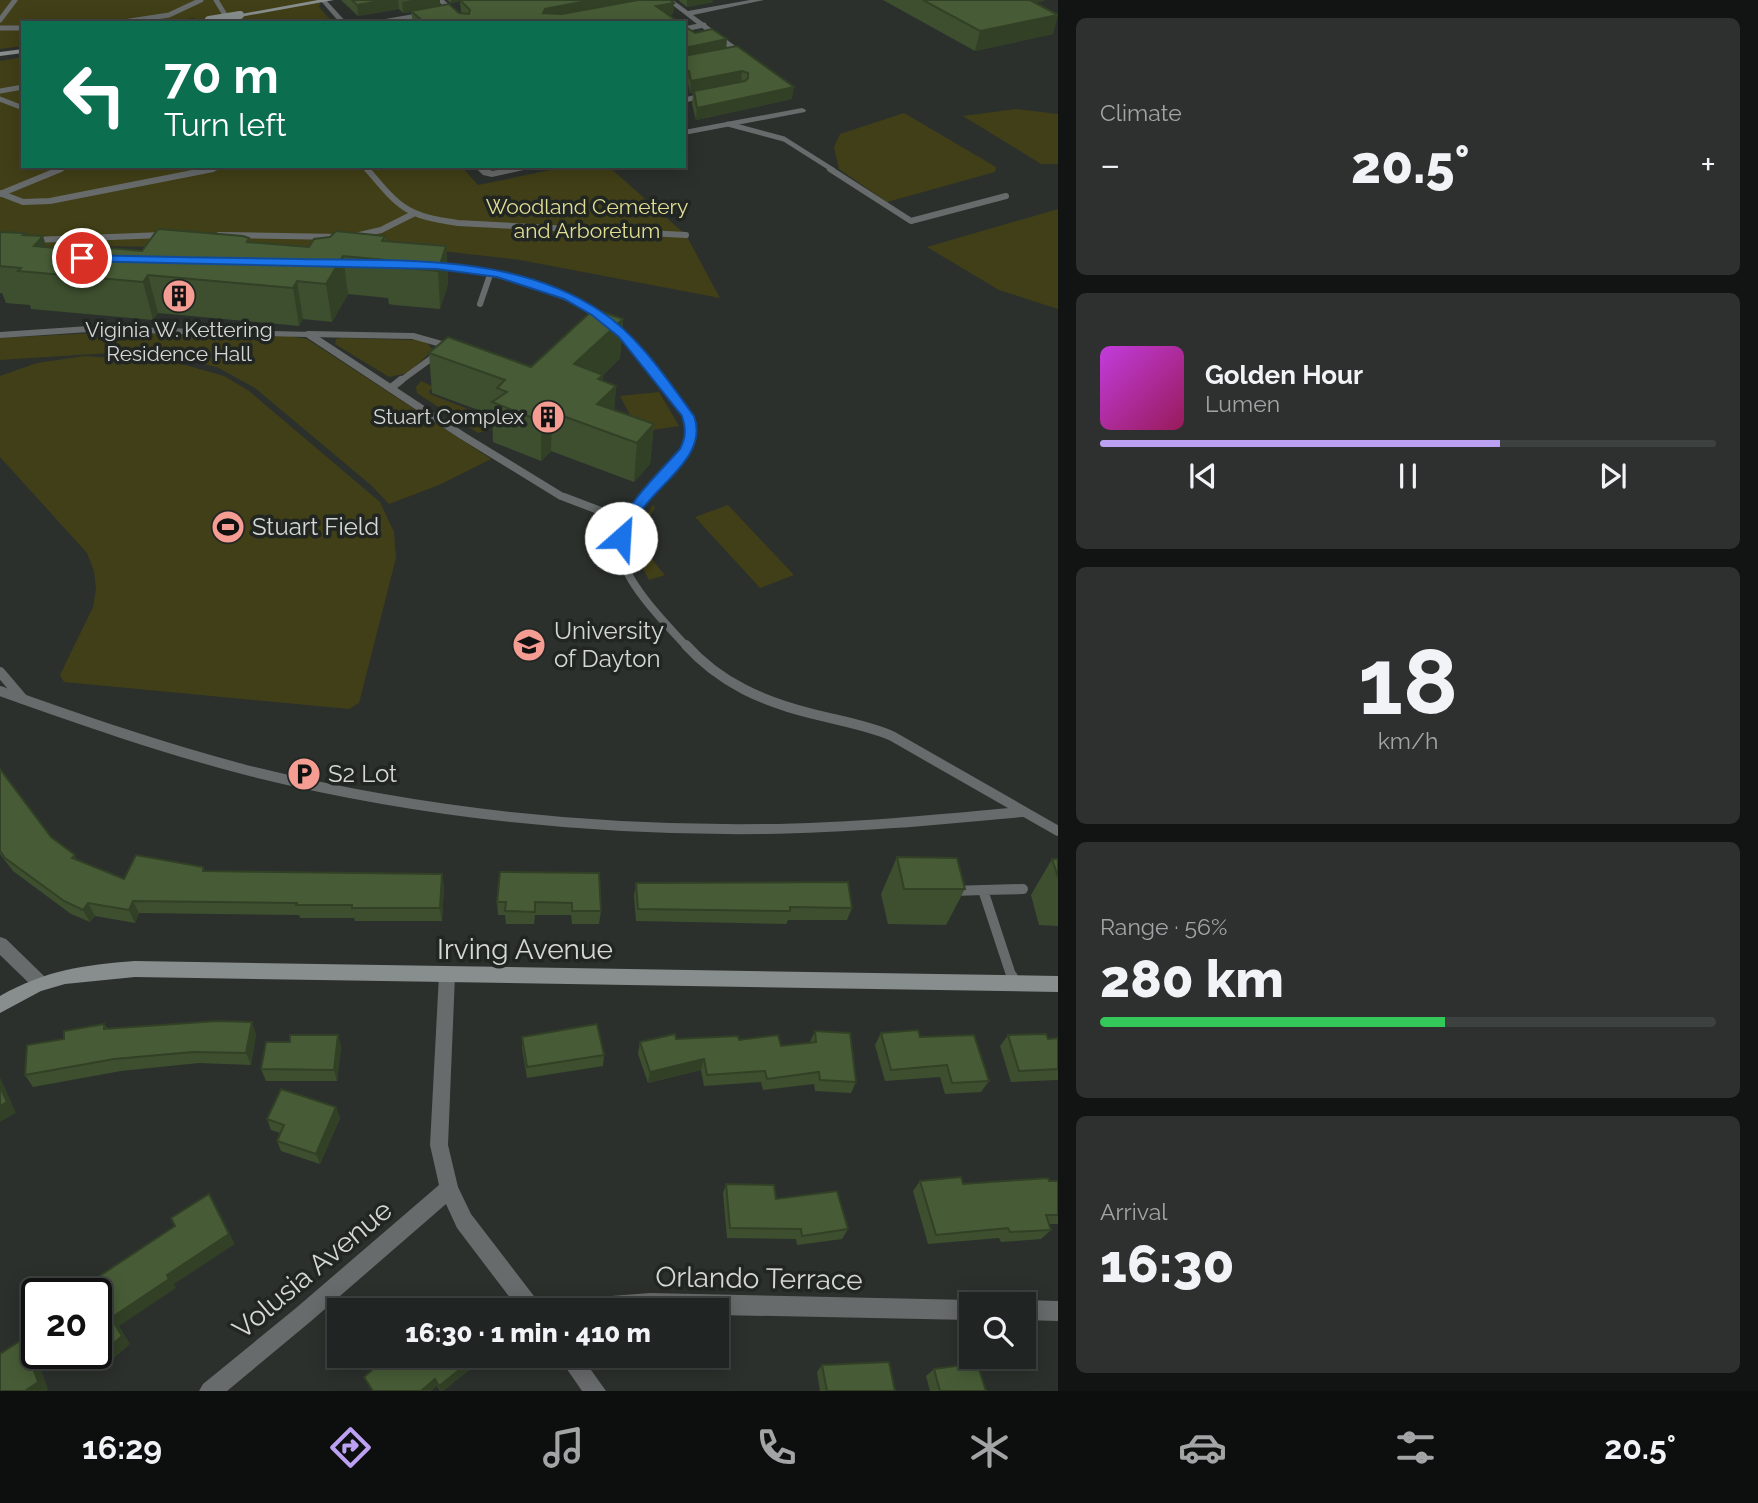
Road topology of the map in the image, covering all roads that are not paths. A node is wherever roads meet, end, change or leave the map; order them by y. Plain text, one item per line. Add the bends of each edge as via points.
1 (15, 0) edge
2 (201, 0) edge
3 (216, 0) edge
4 (440, 0) edge
5 (761, 0) edge
6 (327, 1) edge
7 (670, 1) edge
8 (657, 4) edge
9 (463, 6) edge
10 (451, 9) junction
11 (439, 12) edge
12 (690, 13) junction
13 (427, 14) edge
14 (0, 20) edge
15 (129, 21) edge
16 (203, 21) edge
17 (228, 21) edge
18 (342, 21) edge
19 (388, 21) edge
20 (464, 21) edge
21 (704, 25) junction
22 (0, 28) edge
23 (21, 28) edge
24 (686, 29) edge
25 (21, 51) edge
26 (0, 54) edge
27 (710, 59) edge
28 (21, 87) edge
29 (0, 91) edge
30 (707, 95) edge
31 (0, 99) edge
32 (686, 100) edge
33 (21, 107) edge
34 (802, 110) dead end
35 (728, 124) junction
36 (686, 134) edge
37 (62, 168) edge
38 (216, 168) edge
39 (367, 168) edge
40 (528, 168) edge
41 (482, 169) edge
42 (0, 194) edge
43 (1006, 196) dead end
44 (413, 214) junction
45 (167, 235) edge
46 (205, 235) edge
47 (686, 235) dead end
48 (19, 240) edge
49 (423, 265) edge
50 (491, 272) junction
51 (480, 304) dead end
52 (308, 334) junction
53 (0, 335) edge
54 (449, 346) junction
55 (457, 348) edge
56 (391, 388) junction
57 (564, 498) joint
58 (627, 521) junction
59 (0, 672) edge
60 (0, 691) edge
61 (24, 700) junction
62 (1022, 812) junction
63 (1058, 831) edge
64 (1023, 889) dead end
65 (983, 890) junction
66 (952, 891) edge
67 (0, 944) edge
68 (447, 975) junction
69 (39, 982) junction
70 (1014, 984) junction
71 (1058, 984) edge
72 (0, 1005) edge
73 (449, 1189) junction
74 (523, 1298) edge
75 (729, 1305) edge
76 (959, 1310) edge
77 (1036, 1310) edge
78 (1058, 1311) edge
79 (577, 1368) edge
80 (210, 1391) edge
81 (595, 1391) edge

1 - 14 lane
2 - 15 lane via 166,15
3 - 17 lane
4 - 10 street
5 - 12 street
6 - 16 street, bridge
6 - 18 street
7 - 8 street
7 - 12 street
9 - 10 lane
10 - 11 lane
10 - 20 street
12 - 21 street
13 - 19 lane
21 - 24 lane
21 - 27 street via 735,54
22 - 23 lane
25 - 26 street
28 - 29 lane
30 - 32 lane
31 - 33 lane
34 - 35 street
35 - 36 street
35 - 43 lane via 784,139 911,221
37 - 42 lane
38 - 42 lane via 50,201 23,202
39 - 44 lane
40 - 41 street via 504,173
44 - 46 lane via 381,230 355,236
44 - 47 lane via 458,223
45 - 48 lane
49 - 50 lane
50 - 51 lane
50 - 58 lane via 551,289 606,324 634,346 688,416 692,426 686,451
52 - 53 street via 84,329
52 - 54 lane via 406,335
52 - 56 street
54 - 55 lane
54 - 56 lane
56 - 57 street
57 - 58 lane
58 - 62 lane via 621,542 627,571 684,647 703,664 769,702 895,738
59 - 61 lane
60 - 61 lane
61 - 62 lane via 159,746 249,770 335,789 565,822 700,831 891,824
62 - 63 lane
64 - 65 lane
65 - 66 lane
65 - 70 lane
67 - 69 street
68 - 69 street, Irving Avenue via 135,969 67,973
68 - 70 street, Irving Avenue
68 - 73 street via 439,1145
69 - 72 street, Irving Avenue
70 - 71 street, Irving Avenue
73 - 74 street via 464,1221
73 - 80 street, Volusia Avenue
75 - 76 street, Orlando Terrace
77 - 78 street
79 - 81 street

